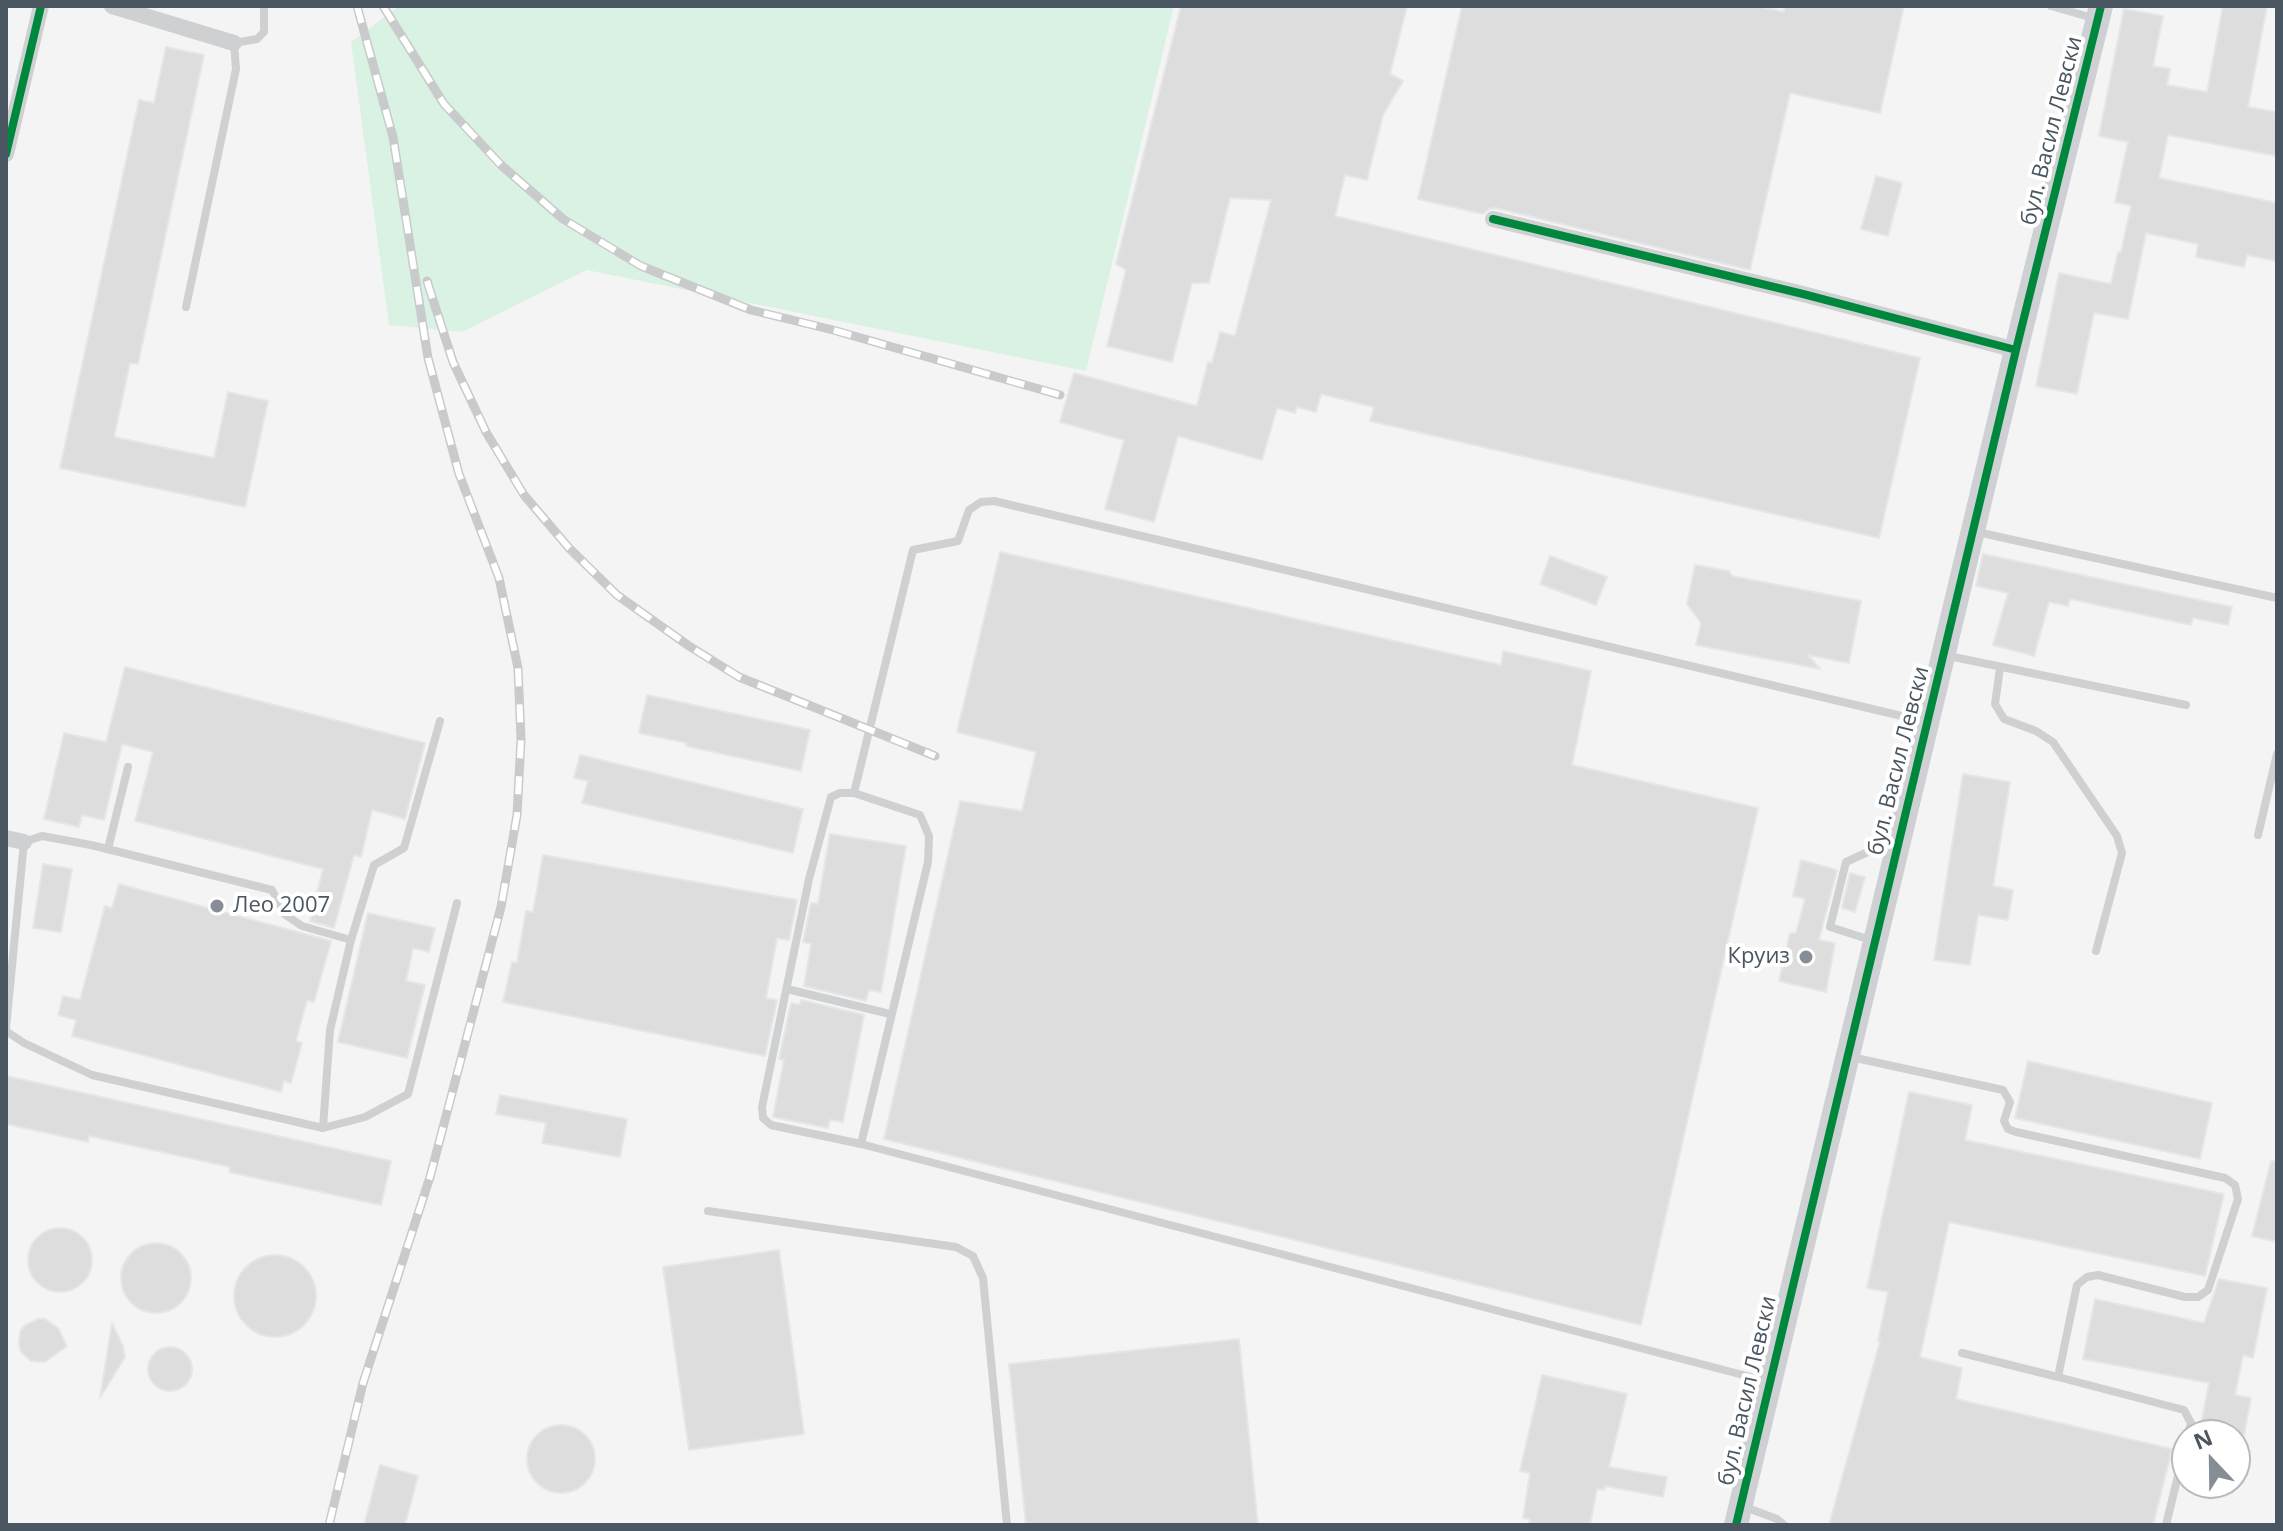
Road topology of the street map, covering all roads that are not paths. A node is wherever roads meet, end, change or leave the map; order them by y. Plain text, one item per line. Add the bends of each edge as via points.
1 (41, 6) edge
2 (112, 6) edge
3 (264, 6) edge
4 (2051, 6) edge
5 (2100, 12) edge
6 (234, 43) junction
7 (6, 154) edge
8 (1493, 219) dead end
9 (186, 307) dead end
10 (2016, 350) junction
11 (1973, 531) junction
12 (2277, 598) edge
13 (1943, 655) junction
14 (2000, 668) junction
15 (2186, 705) dead end
16 (440, 721) dead end
17 (1927, 722) junction
18 (2277, 754) edge
19 (128, 767) dead end
20 (854, 793) junction
21 (2258, 835) dead end
22 (1900, 837) junction
23 (6, 838) edge
24 (24, 842) junction
25 (108, 849) junction
26 (457, 903) dead end
27 (351, 940) junction
28 (1875, 941) junction
29 (2096, 951) dead end
30 (787, 989) junction
31 (890, 1014) junction
32 (6, 1029) edge
33 (1847, 1056) junction
34 (323, 1128) junction
35 (861, 1144) junction
36 (708, 1211) dead end
37 (1962, 1353) dead end
38 (2058, 1377) junction
39 (1768, 1382) junction
40 (2189, 1419) edge
41 (2172, 1499) edge
42 (1738, 1515) edge
43 (1007, 1525) edge
44 (1784, 1525) edge
45 (2166, 1525) edge

1 - 7 street
2 - 6 street
3 - 6 lane via 264,32 257,39
4 - 5 lane
5 - 10 street, бул. Васил Левски
6 - 9 lane via 236,69
8 - 10 street
10 - 11 street, бул. Васил Левски
11 - 12 lane
11 - 13 street, бул. Васил Левски
13 - 14 lane
13 - 17 street, бул. Васил Левски
14 - 15 lane
14 - 29 lane via 1995,704 2004,719 2053,742 2117,836 2122,853
16 - 27 lane via 404,848 374,865
17 - 20 lane via 994,501 969,510 958,541 913,550
17 - 22 street, бул. Васил Левски
18 - 21 lane
19 - 25 lane
20 - 30 lane via 831,797
20 - 31 lane via 920,815 929,836 928,862
22 - 28 street, бул. Васил Левски
22 - 28 lane via 1846,862 1830,927
23 - 24 street
24 - 25 lane via 42,836
24 - 32 lane
25 - 27 lane via 272,890 284,914 302,926
26 - 34 lane via 408,1094 365,1117
27 - 34 lane via 330,1030
28 - 33 street, бул. Васил Левски
30 - 31 lane
30 - 35 lane via 767,1074 763,1118 771,1125
31 - 35 lane
32 - 34 lane via 92,1075
33 - 38 lane via 2003,1090 2010,1102 2004,1121 2016,1132 2225,1178 2235,1185 2238,1199 2208,1290 2185,1297 2098,1275 2087,1277 2077,1285
33 - 39 street, бул. Васил Левски
35 - 39 lane
36 - 43 lane via 956,1247 973,1256 983,1278
37 - 38 lane
38 - 40 lane via 2184,1410
39 - 42 street, бул. Васил Левски
41 - 45 lane
42 - 44 lane via 1777,1519

